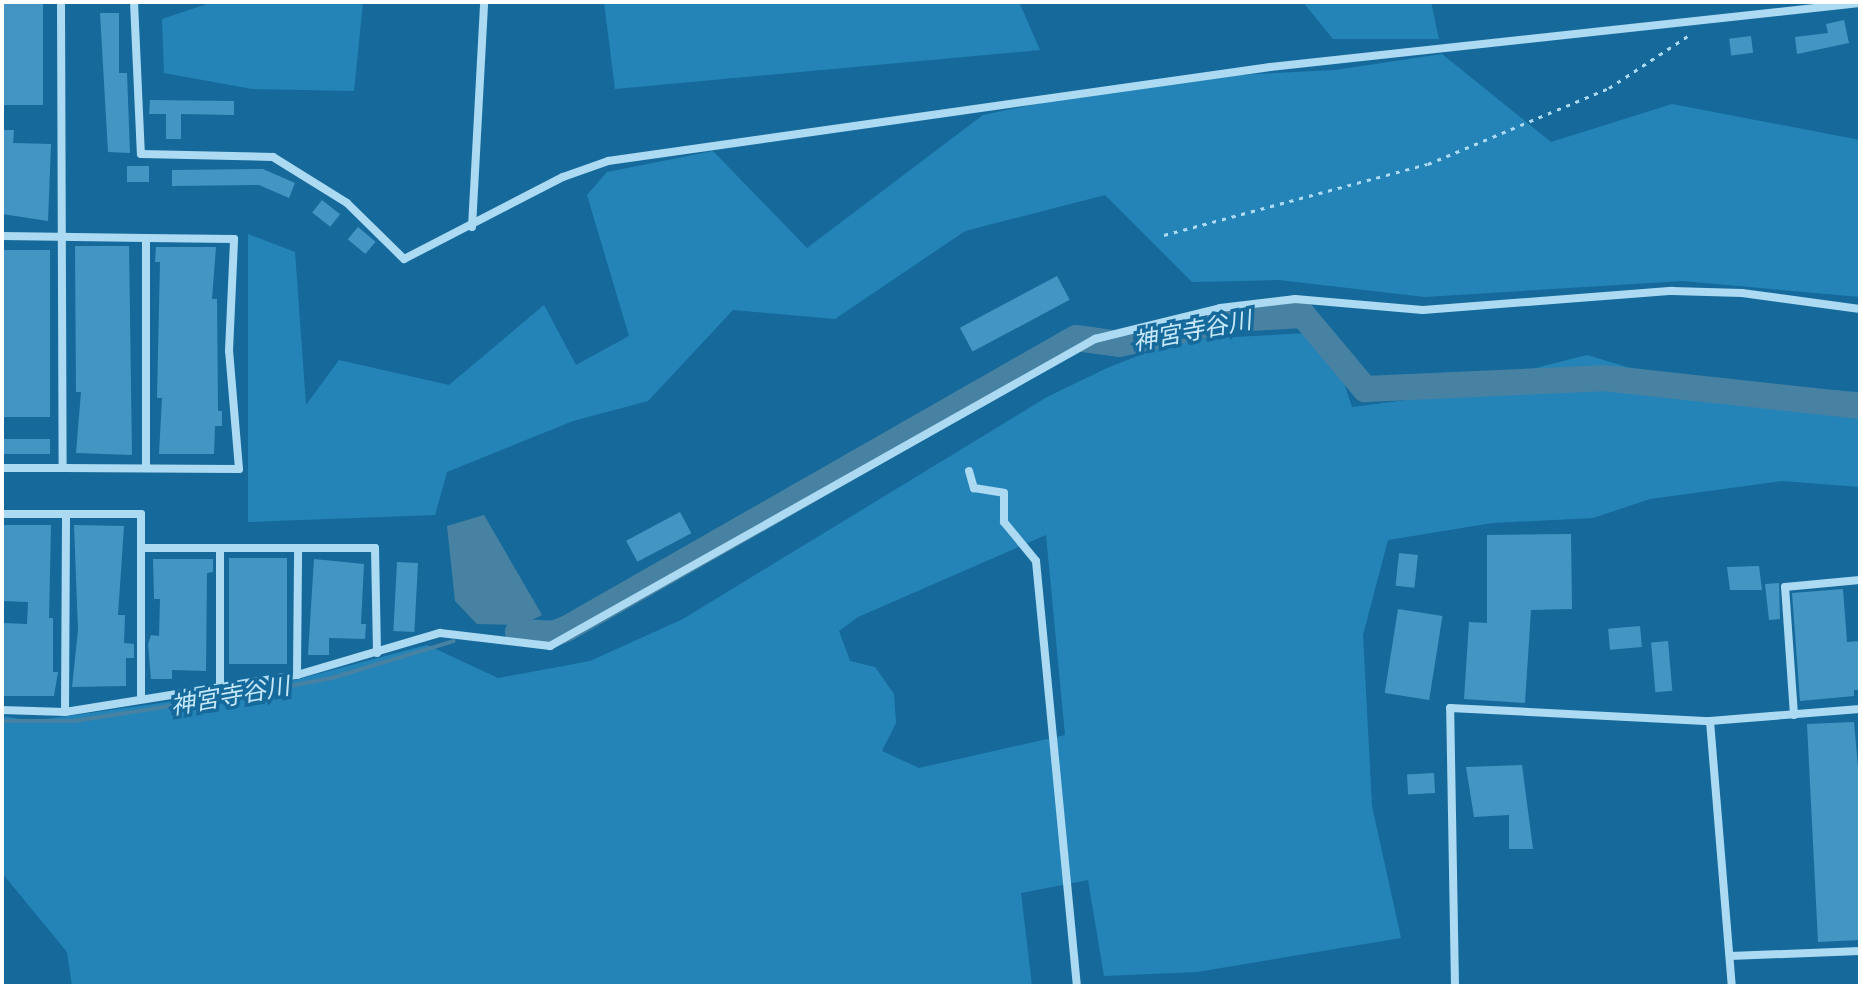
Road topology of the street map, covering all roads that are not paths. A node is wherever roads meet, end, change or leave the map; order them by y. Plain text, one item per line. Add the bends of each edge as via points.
1 (61, 2) edge
2 (134, 2) edge
3 (484, 2) edge
4 (1860, 3) edge
5 (472, 227) junction
6 (2, 236) edge
7 (65, 236) junction
8 (146, 238) junction
9 (1860, 309) edge
10 (2, 468) edge
11 (63, 468) junction
12 (146, 468) junction
13 (969, 471) dead end
14 (2, 514) edge
15 (66, 514) junction
16 (141, 548) junction
17 (220, 549) junction
18 (298, 549) junction
19 (1860, 580) edge
20 (377, 653) junction
21 (297, 675) junction
22 (220, 687) junction
23 (141, 699) junction
24 (1860, 709) edge
25 (2, 710) edge
26 (65, 712) junction
27 (1794, 715) junction
28 (1710, 721) junction
29 (1860, 951) edge
30 (1730, 956) junction
31 (1077, 986) edge
32 (1455, 986) edge
33 (1732, 986) edge

1 - 7 street
2 - 5 street via 141,154 273,157 347,203 404,259
3 - 5 street
4 - 5 street via 1270,67 608,161 563,177
6 - 7 street
7 - 8 street
7 - 11 street
8 - 12 street
8 - 12 street via 234,239 229,351 239,469
9 - 20 street via 1742,293 1672,291 1423,310 1295,299 1220,308 1118,330 568,640 528,646 457,632
10 - 11 street
11 - 12 street
13 - 31 street via 974,488 1004,493 1004,522 1036,561
14 - 15 street
15 - 16 street via 141,514
15 - 26 street
16 - 17 street
16 - 23 street
17 - 18 street
17 - 22 street
18 - 20 street via 375,548
18 - 21 street
19 - 27 street via 1785,587
20 - 21 street
21 - 22 street
22 - 23 street
23 - 26 street
24 - 27 street
25 - 26 street
27 - 28 street
28 - 30 street
28 - 32 street via 1450,708
29 - 30 street
30 - 33 street

